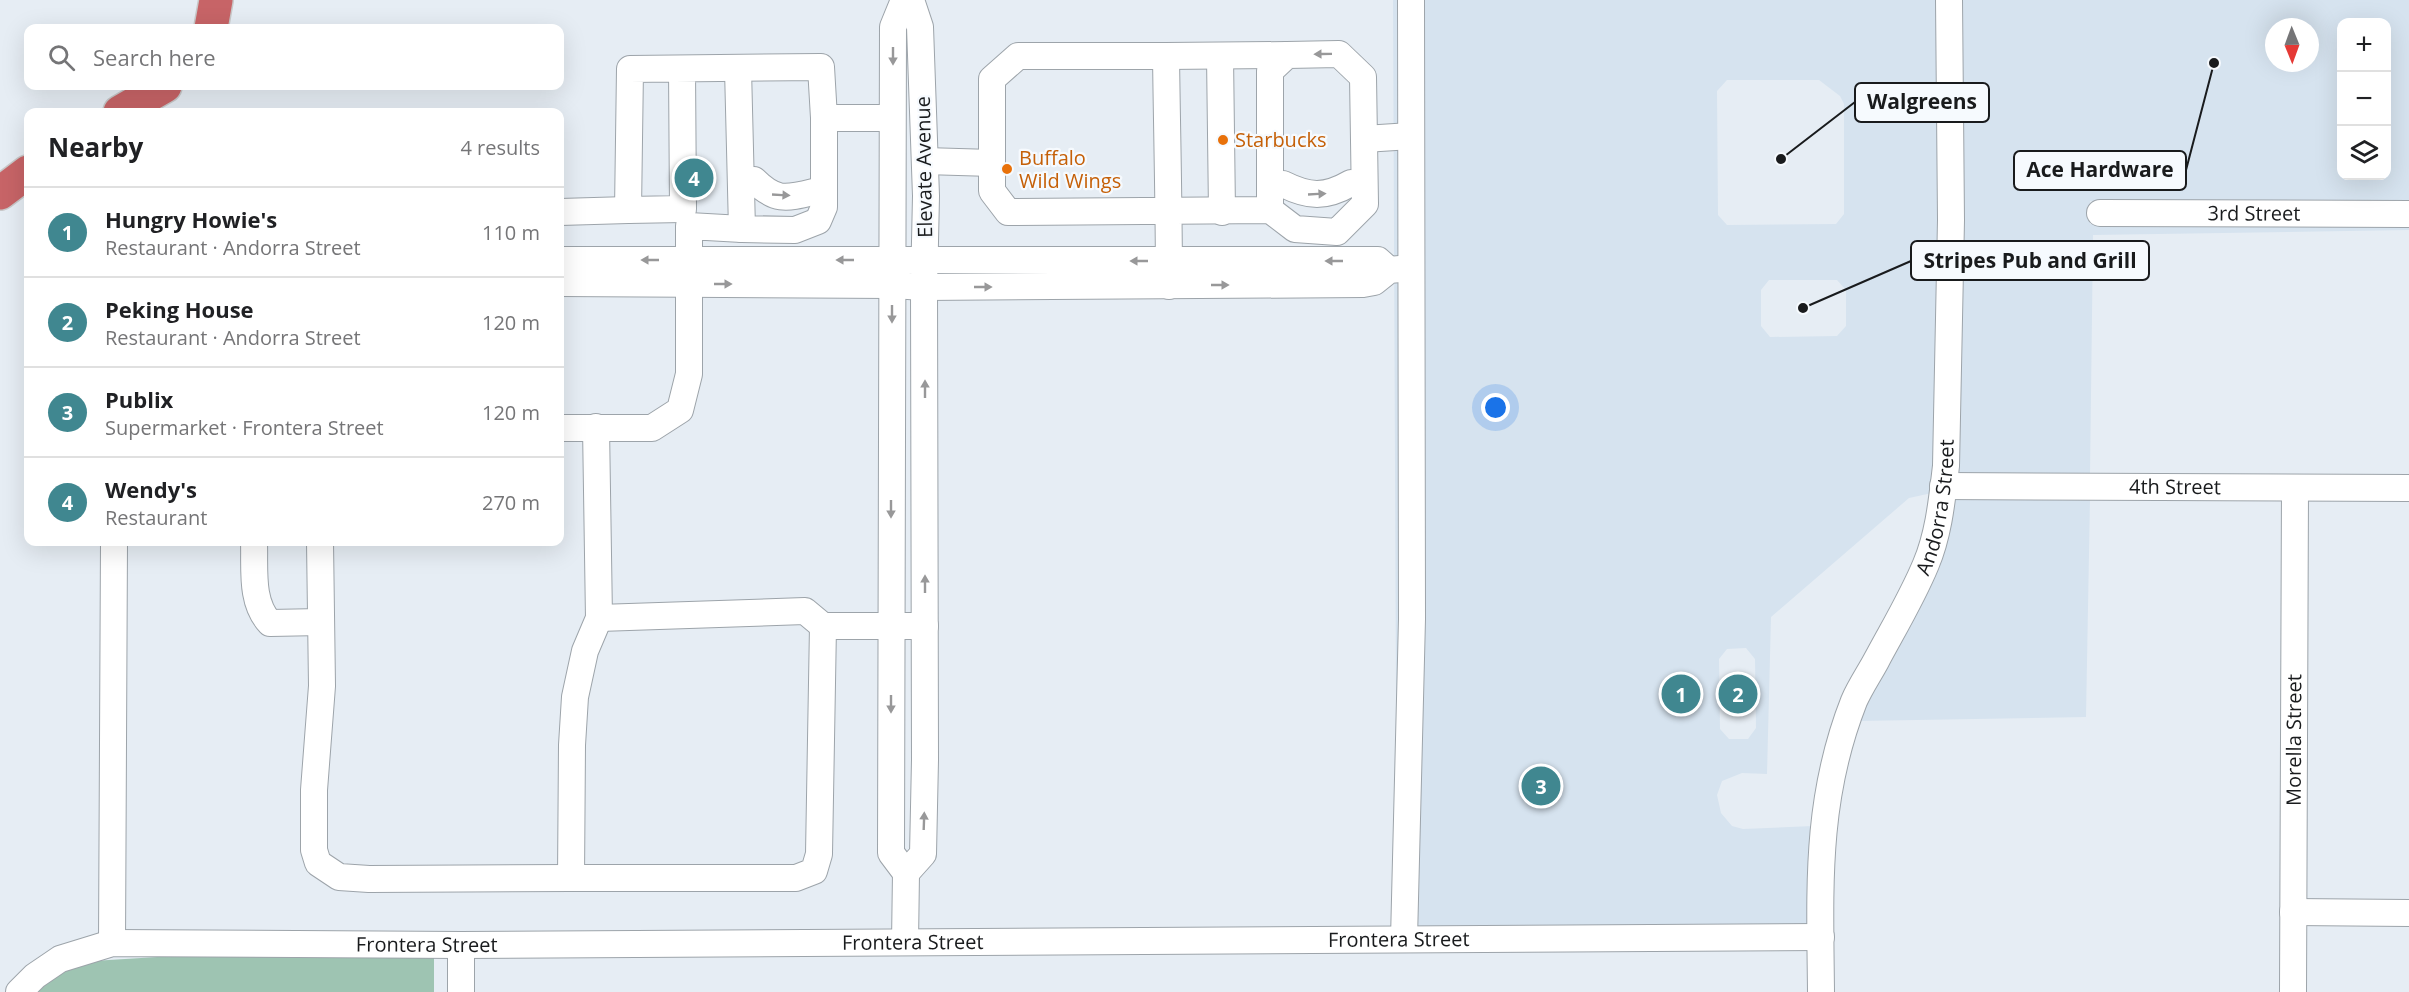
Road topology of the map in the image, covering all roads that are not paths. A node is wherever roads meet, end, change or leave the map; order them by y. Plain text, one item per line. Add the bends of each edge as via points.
1 (216, 0) edge
2 (904, 0) edge
3 (911, 0) edge
4 (1411, 0) edge
5 (1949, 0) edge
6 (212, 24) edge
7 (1287, 55) junction
8 (1166, 56) junction
9 (1220, 56) junction
10 (682, 69) junction
11 (738, 69) junction
12 (1363, 77) junction
13 (158, 90) edge
14 (127, 108) edge
15 (824, 118) junction
16 (892, 118) junction
17 (739, 127) junction
18 (1411, 136) junction
19 (1364, 139) junction
20 (1269, 151) junction
21 (925, 161) junction
22 (992, 163) junction
23 (24, 175) edge
24 (0, 193) edge
25 (627, 210) junction
26 (1270, 210) junction
27 (564, 212) edge
28 (1168, 212) junction
29 (1222, 212) junction
30 (2100, 213) dead end
31 (2409, 214) edge
32 (686, 217) junction
33 (742, 229) junction
34 (564, 260) edge
35 (925, 260) junction
36 (1400, 269) junction
37 (690, 272) junction
38 (892, 273) junction
39 (1169, 273) junction
40 (564, 283) edge
41 (924, 297) junction
42 (596, 427) junction
43 (564, 428) edge
44 (1943, 486) junction
45 (2409, 488) edge
46 (2295, 489) junction
47 (114, 546) edge
48 (254, 546) edge
49 (320, 546) edge
50 (598, 618) junction
51 (321, 622) junction
52 (891, 625) junction
53 (823, 626) junction
54 (925, 626) junction
55 (906, 873) junction
56 (571, 878) junction
57 (2293, 912) junction
58 (2409, 913) edge
59 (1821, 937) junction
60 (1404, 939) junction
61 (905, 942) junction
62 (112, 943) junction
63 (461, 945) junction
64 (19, 992) edge
65 (461, 992) edge
66 (1821, 992) edge
67 (2293, 992) edge

1 - 6 highway
2 -> 16 street via 893,27
3 - 21 street, Elevate Avenue via 920,27
4 - 18 street
5 - 44 street, Andorra Street via 1951,220
7 - 9 street
12 -> 7 street via 1339,54
7 - 20 street via 1270,71
8 - 9 street
8 - 22 street via 1017,56 992,78
8 - 28 street
9 - 29 street
10 - 11 street
10 - 25 street via 630,69
10 - 32 street
11 - 15 street via 821,67
11 - 17 street
12 - 19 street
20 -> 12 street via 1280,164 1289,213 1333,218 1350,198 1352,99
13 - 14 highway
15 - 16 street
17 -> 15 street via 750,147 752,203 776,219 795,219 812,206 816,136
15 - 33 street via 824,207 818,221 795,230
16 - 38 street
17 - 33 street
18 - 19 street
18 - 36 street
19 - 26 street via 1365,204 1337,232 1295,229
20 - 26 street
21 - 22 street
21 - 35 street, Elevate Avenue
22 - 28 street via 992,190 1008,212
23 - 24 highway
25 - 27 street
25 - 32 street
26 - 29 street
28 - 29 street
28 - 39 street
30 - 31 street, 3rd Street
32 - 33 street
32 - 37 street
37 -> 34 street
35 - 38 street
39 -> 35 street
35 - 41 street, Elevate Avenue
36 - 39 street via 1363,284
36 - 60 street via 1412,619
37 - 38 street
37 - 40 street
37 - 42 street via 689,374 680,410 652,428
38 - 41 street
38 -> 52 street
41 -> 39 street
54 -> 41 street, Elevate Avenue
42 - 43 street
42 - 50 street
44 - 46 street, 4th Street
44 - 59 street, Andorra Street via 1939,520 1927,562 1855,698 1838,747 1828,786 1821,850
45 - 46 street, 4th Street
46 - 57 street, Morella Street
47 - 62 street
48 - 51 street via 256,596 261,614 270,623
49 - 51 street
50 - 53 street via 804,611
50 - 56 street via 585,651 575,697
51 - 56 street via 322,686 314,790 314,850 318,863 339,877 369,879
52 - 53 street
52 - 54 street
52 -> 55 street via 891,854
53 - 56 street via 819,854 814,871 796,878
55 -> 54 street, Elevate Avenue via 923,854
55 - 61 street
57 - 58 street
57 - 67 street, Morella Street
59 - 60 street, Frontera Street
59 - 66 street, Andorra Street
60 - 61 street, Frontera Street
61 - 63 street, Frontera Street
62 - 63 street, Frontera Street
62 - 64 street, Frontera Street via 60,959
63 - 65 street

